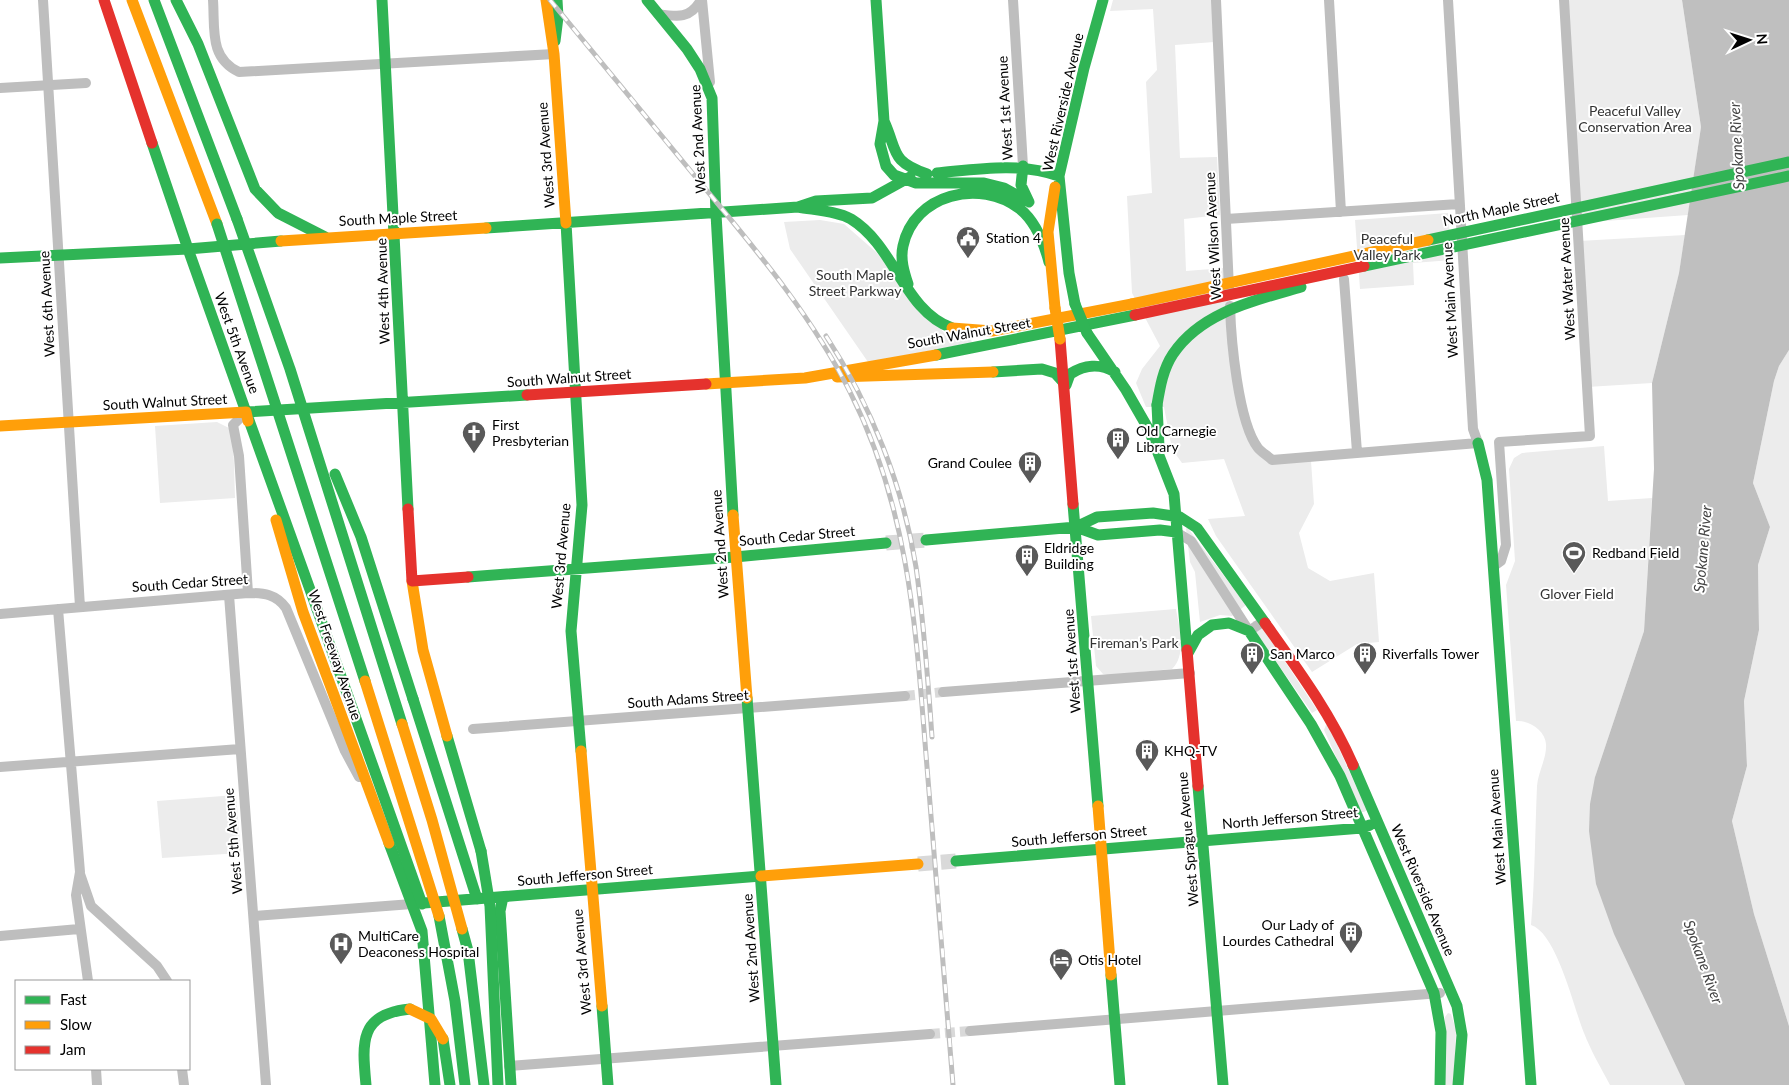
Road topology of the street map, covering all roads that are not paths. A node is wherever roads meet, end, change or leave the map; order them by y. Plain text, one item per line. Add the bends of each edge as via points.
1 (43, 0) edge
2 (104, 0) edge
3 (132, 0) edge
4 (154, 0) edge
5 (176, 0) edge
6 (213, 0) edge
7 (382, 0) edge
8 (546, 0) edge
9 (557, 0) edge
10 (647, 0) edge
11 (702, 0) edge
12 (876, 0) edge
13 (1013, 0) edge
14 (1103, 0) edge
15 (1216, 0) edge
16 (1329, 0) edge
17 (1448, 0) edge
18 (1564, 0) edge
19 (658, 14) junction
20 (554, 54) junction
21 (386, 64) junction
22 (86, 83) dead end
23 (48, 85) junction
24 (0, 88) edge
25 (712, 98) junction
26 (884, 121) junction
27 (1789, 162) edge
28 (1023, 166) junction
29 (927, 174) junction
30 (1059, 176) junction
31 (1789, 176) edge
32 (901, 181) junction
33 (1027, 201) junction
34 (1459, 204) junction
35 (798, 207) junction
36 (1341, 212) junction
37 (716, 214) junction
38 (1226, 219) junction
39 (566, 223) junction
40 (396, 233) junction
41 (1049, 235) junction
42 (326, 238) junction
43 (188, 249) junction
44 (1427, 253) junction
45 (58, 254) junction
46 (0, 258) edge
47 (1050, 262) junction
48 (1344, 279) dead end
49 (912, 295) junction
50 (1134, 310) junction
51 (290, 369) junction
52 (1115, 372) junction
53 (805, 378) junction
54 (725, 382) junction
55 (1066, 385) junction
56 (575, 392) junction
57 (401, 402) junction
58 (246, 412) junction
59 (68, 422) junction
60 (0, 426) edge
61 (1478, 443) junction
62 (1357, 452) junction
63 (1159, 453) junction
64 (1176, 515) junction
65 (1076, 527) junction
66 (1176, 532) junction
67 (926, 540) tunnel mouth
68 (886, 543) tunnel mouth
69 (735, 557) junction
70 (1494, 566) junction
71 (575, 569) junction
72 (412, 581) junction
73 (248, 594) junction
74 (229, 595) junction
75 (80, 607) junction
76 (58, 608) junction
77 (0, 614) edge
78 (1264, 621) junction
79 (1249, 631) junction
80 (1188, 655) junction
81 (1190, 673) junction
82 (1088, 681) junction
83 (944, 692) tunnel mouth
84 (905, 696) tunnel mouth
85 (748, 708) junction
86 (1326, 714) junction
87 (578, 721) junction
88 (1311, 724) junction
89 (473, 729) dead end
90 (240, 749) junction
91 (72, 762) junction
92 (0, 767) edge
93 (372, 802) junction
94 (1378, 822) junction
95 (1362, 828) junction
96 (1204, 841) junction
97 (1101, 849) junction
98 (956, 861) tunnel mouth
99 (918, 864) tunnel mouth
100 (80, 872) junction
101 (762, 876) junction
102 (591, 890) junction
103 (503, 897) junction
104 (477, 899) junction
105 (412, 904) junction
106 (254, 916) junction
107 (79, 929) junction
108 (0, 936) edge
109 (88, 980) edge
110 (166, 980) edge
111 (504, 980) junction
112 (1451, 992) junction
113 (1434, 994) junction
114 (1217, 1011) junction
115 (1114, 1020) junction
116 (460, 1030) junction
117 (970, 1031) tunnel mouth
118 (930, 1034) tunnel mouth
119 (773, 1047) junction
120 (606, 1060) junction
121 (510, 1066) junction
122 (96, 1070) edge
123 (182, 1070) edge
124 (98, 1085) edge
125 (184, 1085) edge
126 (265, 1085) edge
127 (366, 1085) edge
128 (435, 1085) edge
129 (450, 1085) edge
130 (465, 1085) edge
131 (484, 1085) edge
132 (498, 1085) edge
133 (511, 1085) edge
134 (608, 1085) edge
135 (776, 1085) edge
136 (1120, 1085) edge
137 (1223, 1085) edge
138 (1440, 1085) edge
139 (1458, 1085) edge
140 (1531, 1085) edge

1 - 23 street, West 6th Avenue
2 - 43 main road, West 5th Avenue
3 - 116 main road, bridge via 217,224 332,574 439,918
4 - 51 main road, bridge
5 - 42 main road via 198,44 255,189 282,218
6 - 21 street via 216,48 221,61 239,72
7 - 21 main road, West 4th Avenue
8 - 20 main road, West 3rd Avenue
9 - 20 main road
10 - 19 main road
11 - 19 street, West 2nd Avenue via 685,16
11 - 25 street, West 2nd Avenue
12 - 26 main road
13 - 28 street, West 1st Avenue
14 - 30 main road, West Riverside Avenue
15 - 38 street, West Wilson Avenue
16 - 36 street
17 - 34 street, West Main Avenue
18 - 70 street, West Water Avenue via 1590,436 1499,442 1506,545 1505,555
19 - 25 main road via 700,69
20 - 21 street
20 - 39 main road, West 3rd Avenue
21 - 40 main road, West 4th Avenue
22 - 23 street
23 - 24 street
23 - 45 street, West 6th Avenue
25 - 37 main road, West 2nd Avenue
26 - 29 main road via 899,161 907,168
26 - 32 main road via 880,134 883,160
27 - 50 main road, North Maple Street, bridge
28 - 29 main road, South Maple Street
28 - 30 main road, South Maple Street
28 - 33 main road, West 1st Avenue via 1020,180
29 - 32 main road, South Maple Street
30 - 41 main road, West 1st Avenue
30 - 52 main road, West Riverside Avenue, bridge via 1075,304 1088,333
31 - 44 main road, North Maple Street, bridge
32 - 33 main road via 988,183
32 - 35 main road, South Maple Street via 872,198 818,200
33 - 41 main road, West 1st Avenue via 1045,224
34 - 36 street, North Maple Street
34 - 61 street, West Main Avenue via 1473,429
35 - 37 main road, South Maple Street
35 - 49 main road, South Maple Street via 849,218 863,228 880,246
36 - 38 street, North Maple Street
37 - 39 main road, South Maple Street
37 - 54 main road, West 2nd Avenue
38 - 62 street, West Wilson Avenue via 1231,344 1245,418 1258,448 1272,460
39 - 40 main road, South Maple Street
39 - 56 main road, West 3rd Avenue
40 - 42 main road, South Maple Street
40 - 57 main road, West 4th Avenue
41 - 47 main road, West 1st Avenue
42 - 43 main road, South Maple Street
43 - 45 main road, South Maple Street
43 - 58 main road, West 5th Avenue
44 - 50 main road, North Maple Street, bridge
44 - 63 main road, bridge via 1272,295 1217,315 1191,331 1172,352 1163,371 1157,405
45 - 46 main road, South Maple Street
45 - 59 street, West 6th Avenue
47 - 49 main road via 1036,229 1015,205 993,194 951,195 930,204 919,215 903,244 902,264
47 - 55 main road, West 1st Avenue, bridge
48 - 62 street
49 - 50 main road, South Maple Street via 932,318 968,332
50 - 53 main road, South Walnut Street via 997,344
51 - 104 main road, bridge via 361,536
51 - 131 main road, bridge via 457,909 473,983
52 - 55 main road via 1103,367 1083,367 1070,374
52 - 63 main road, West Riverside Avenue
53 - 54 main road, South Walnut Street
53 - 55 main road via 1042,369 1055,373
54 - 56 main road, South Walnut Street
54 - 69 main road, West 2nd Avenue
55 - 65 main road, West 1st Avenue
56 - 57 main road, South Walnut Street
56 - 71 main road, West 3rd Avenue via 582,506
57 - 58 main road, South Walnut Street
57 - 72 main road, West 4th Avenue
58 - 59 main road, South Walnut Street
58 - 73 street, West 5th Avenue via 233,425 239,456
58 - 93 main road, West Freeway Avenue via 303,612
58 - 116 main road, bridge via 421,901 448,980
59 - 60 main road, South Walnut Street
59 - 75 street, West 6th Avenue
61 - 62 street
61 - 70 main road, West Main Avenue via 1488,480
63 - 64 main road, West Riverside Avenue via 1174,494
64 - 65 main road via 1153,512 1097,517
64 - 66 main road, West Riverside Avenue
64 - 78 main road, West Riverside Avenue via 1190,522 1209,543
65 - 66 main road via 1098,534
65 - 67 main road
65 - 82 main road, West 1st Avenue
66 - 79 street via 1191,541
66 - 80 main road, West Sprague Avenue
68 - 69 main road, South Cedar Street
69 - 71 main road, South Cedar Street
69 - 85 main road, West 2nd Avenue
70 - 140 main road, West Main Avenue
71 - 72 main road, South Cedar Street
71 - 87 main road, West 3rd Avenue via 571,631
72 - 132 main road, West 4th Avenue, bridge via 414,611 426,668 468,798 490,906
73 - 74 street, South Cedar Street
73 - 93 street, South Cedar Street via 270,595 286,608 344,751
74 - 75 street, South Cedar Street
74 - 90 street, West 5th Avenue
75 - 76 street, South Cedar Street
76 - 77 street, South Cedar Street
76 - 91 street
78 - 79 street
78 - 86 main road, West Riverside Avenue
79 - 80 main road via 1232,623 1214,624 1198,634
79 - 88 main road
80 - 81 main road, West Sprague Avenue
81 - 82 street
81 - 96 main road, West Sprague Avenue
82 - 83 street
82 - 97 main road, West 1st Avenue
84 - 85 street, South Adams Street
85 - 87 street, South Adams Street
85 - 101 main road, West 2nd Avenue
86 - 88 street
86 - 94 main road, West Riverside Avenue via 1346,748
87 - 89 street, South Adams Street
87 - 102 main road, West 3rd Avenue
88 - 95 main road via 1340,776
90 - 91 street
90 - 106 street, West 5th Avenue
91 - 92 street
91 - 100 street
93 - 105 main road, West Freeway Avenue
94 - 95 main road, North Jefferson Street
94 - 112 main road, West Riverside Avenue
95 - 96 main road, North Jefferson Street
95 - 113 main road
96 - 97 main road, South Jefferson Street
96 - 114 main road, West Sprague Avenue
97 - 98 main road, South Jefferson Street
97 - 115 main road, West 1st Avenue
99 - 101 main road, South Jefferson Street
100 - 107 street via 76,894
100 - 110 street via 90,906 157,966
101 - 102 main road, South Jefferson Street
101 - 119 main road, West 2nd Avenue
102 - 103 main road, South Jefferson Street
102 - 120 main road, West 3rd Avenue
103 - 104 main road, South Jefferson Street
103 - 111 main road via 500,911
104 - 105 main road, South Jefferson Street
104 - 111 main road
105 - 106 street, South Jefferson Street
105 - 128 main road via 423,939
106 - 126 street, West 5th Avenue
107 - 108 street
107 - 109 street via 85,946
111 - 121 main road
112 - 113 street
112 - 139 main road, West Riverside Avenue via 1461,1020
113 - 114 street
113 - 138 main road via 1442,1032
114 - 115 street
114 - 137 main road, West Sprague Avenue
115 - 117 street
115 - 136 main road, West 1st Avenue
116 - 130 main road, bridge
118 - 119 street
119 - 120 street
119 - 135 main road, West 2nd Avenue
120 - 121 street
120 - 134 main road, West 3rd Avenue
121 - 133 main road
122 - 124 street
123 - 125 street
127 - 129 main road, bridge via 365,1035 371,1023 387,1012 410,1009 424,1012 437,1025 443,1039

